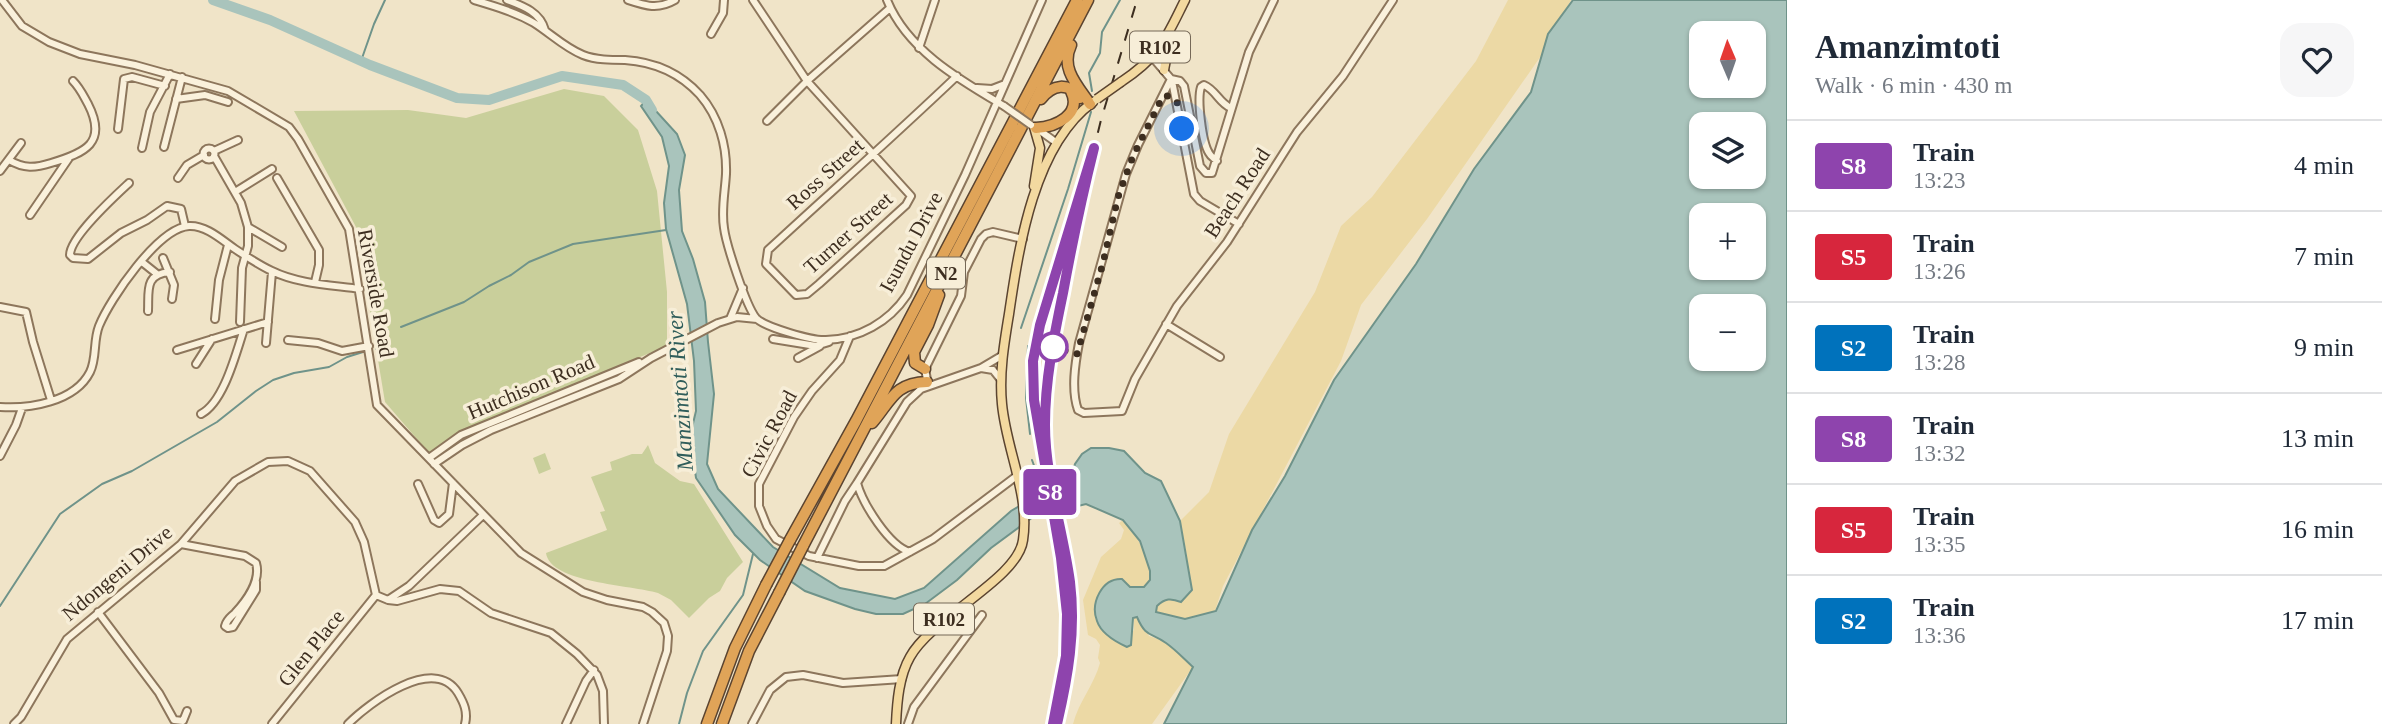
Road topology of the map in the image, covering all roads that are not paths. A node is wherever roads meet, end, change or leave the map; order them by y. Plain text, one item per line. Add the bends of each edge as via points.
1 (2, 0) edge
2 (474, 0) edge
3 (507, 0) edge
4 (628, 0) edge
5 (675, 0) edge
6 (724, 0) edge
7 (753, 0) edge
8 (887, 0) edge
9 (935, 0) edge
10 (1042, 0) edge
11 (1077, 0) edge
12 (1089, 0) edge
13 (1185, 0) edge
14 (1274, 0) edge
15 (1393, 0) edge
16 (890, 8) junction
17 (1172, 28) junction
18 (545, 30) junction
19 (711, 34) dead end
20 (919, 48) junction
21 (1153, 58) junction
22 (1164, 70) junction
23 (170, 74) junction
24 (957, 76) junction
25 (182, 77) junction
26 (1171, 79) junction
27 (73, 81) dead end
28 (807, 81) junction
29 (1005, 85) junction
30 (165, 86) junction
31 (975, 87) junction
32 (1069, 89) junction
33 (1163, 96) junction
34 (176, 99) junction
35 (228, 102) dead end
36 (1177, 102) junction
37 (1001, 104) junction
38 (1089, 105) junction
39 (1231, 108) junction
40 (1031, 112) junction
41 (1071, 114) junction
42 (767, 121) dead end
43 (1033, 127) junction
44 (118, 130) dead end
45 (238, 140) dead end
46 (21, 143) dead end
47 (1057, 143) junction
48 (164, 147) dead end
49 (142, 148) dead end
50 (874, 152) junction
51 (214, 154) junction
52 (69, 158) junction
53 (9, 160) junction
54 (1217, 161) junction
55 (272, 169) dead end
56 (0, 171) edge
57 (178, 178) dead end
58 (277, 178) dead end
59 (129, 183) dead end
60 (234, 192) junction
61 (1032, 203) junction
62 (30, 215) dead end
63 (1239, 224) junction
64 (186, 226) junction
65 (248, 228) junction
66 (1023, 239) junction
67 (229, 244) junction
68 (282, 247) dead end
69 (246, 256) junction
70 (163, 258) dead end
71 (142, 262) junction
72 (170, 272) junction
73 (272, 272) junction
74 (157, 274) junction
75 (942, 280) junction
76 (315, 282) junction
77 (743, 287) junction
78 (360, 289) junction
79 (807, 294) joint
80 (172, 299) dead end
81 (0, 307) edge
82 (148, 312) dead end
83 (730, 318) junction
84 (215, 319) dead end
85 (757, 319) junction
86 (240, 322) dead end
87 (268, 322) junction
88 (1166, 324) junction
89 (244, 329) junction
90 (849, 337) junction
91 (212, 339) junction
92 (773, 339) dead end
93 (288, 340) dead end
94 (834, 340) junction
95 (266, 343) dead end
96 (822, 345) junction
97 (369, 346) junction
98 (177, 350) dead end
99 (1003, 355) junction
100 (1220, 357) dead end
101 (651, 358) junction
102 (798, 358) dead end
103 (196, 364) dead end
104 (922, 368) junction
105 (981, 368) junction
106 (1001, 380) junction
107 (924, 385) junction
108 (51, 400) junction
109 (0, 407) edge
110 (22, 408) junction
111 (201, 414) dead end
112 (863, 431) junction
113 (450, 453) junction
114 (0, 456) edge
115 (429, 458) junction
116 (435, 464) junction
117 (442, 471) junction
118 (1018, 475) junction
119 (453, 483) junction
120 (857, 483) junction
121 (418, 484) dead end
122 (483, 515) junction
123 (181, 544) junction
124 (910, 552) junction
125 (817, 558) junction
126 (256, 582) junction
127 (376, 595) junction
128 (388, 600) junction
129 (98, 612) junction
130 (982, 615) dead end
131 (594, 670) junction
132 (902, 679) junction
133 (187, 711) dead end
134 (894, 723) edge
135 (14, 724) edge
136 (272, 724) edge
137 (348, 724) edge
138 (465, 724) edge
139 (566, 724) edge
140 (604, 724) edge
141 (643, 724) edge
142 (707, 724) edge
143 (722, 724) edge
144 (752, 724) edge
145 (908, 724) edge

1 - 23 street, Riverside Road via 22,26 49,42 80,54
2 - 18 street via 519,15
3 - 18 street via 534,12
4 - 5 street via 654,7
6 - 19 street via 723,13
7 - 28 street
8 - 16 street
9 - 20 street
10 - 29 street, Isundu Drive
11 - 142 highway, N2, bridge via 766,585 735,649
12 - 38 highway via 1066,58 1069,73
12 - 40 highway, N2
13 - 17 main road, R102
14 - 39 street
15 - 63 street, Beach Road via 1343,76 1297,132
16 - 20 street
16 - 28 street
17 - 21 main road, R102
17 - 22 main road
18 - 77 street via 582,55 664,68 691,86 706,104 725,148 724,227
20 - 24 street
21 - 22 street
21 - 38 main road, R102, bridge
22 - 26 street
23 - 25 street, Riverside Road
23 - 30 street
24 - 31 street
24 - 50 street, Ross Street
25 - 34 street
25 - 78 street, Riverside Road via 228,91 289,127 346,222
26 - 33 street
26 - 36 street
26 - 54 street via 1184,86 1201,168 1212,173
27 - 52 street via 94,115 96,129 91,143
28 - 42 street
28 - 50 street
29 - 31 street
29 - 37 street, Isundu Drive
30 - 44 street via 124,79
30 - 49 street via 150,112
31 - 37 street
32 - 38 highway
32 - 40 highway via 1050,89
32 - 41 highway via 1075,101
33 - 36 street
33 - 88 street, Beach Road via 1118,197 1077,354 1078,410 1089,414 1122,411
34 - 35 street via 205,95
34 - 48 street
36 - 63 street via 1194,194
37 - 43 street, bridge
37 - 90 street, Isundu Drive via 907,295 875,326
38 - 41 highway
38 - 47 main road, R102
39 - 54 street
39 - 54 street via 1210,88 1201,87 1205,145
40 - 75 highway, N2
41 - 43 highway via 1054,125
43 - 47 street
43 - 61 main road via 1040,153
45 - 51 street
46 - 53 street
47 - 61 main road, R102
50 - 79 street, Turner Street via 911,197
50 - 79 street, Ross Street via 766,253 767,266 791,292
51 - 57 street via 187,165
51 - 60 street
52 - 53 street via 32,168
52 - 62 street
53 - 56 street
55 - 60 street
58 - 76 street via 319,250
59 - 64 street via 94,218 70,248 70,255 88,259 167,206 181,209
60 - 65 street
61 - 66 main road, R102
63 - 88 street, Beach Road
64 - 67 street via 200,228
64 - 71 street via 161,239
65 - 68 street
65 - 69 street
66 - 99 main road, R102
66 - 104 street via 993,232 982,237 964,272 961,296
67 - 69 street
67 - 84 street
69 - 73 street
69 - 86 street
70 - 72 street
71 - 74 street
71 - 108 street via 105,312 95,337 90,372 68,393
72 - 74 street
72 - 80 street
73 - 76 street
73 - 87 street
74 - 82 street via 149,286
75 - 104 highway via 934,312 914,355
75 - 112 highway, N2
76 - 78 street
77 - 83 street
77 - 85 street
78 - 97 street, Riverside Road
81 - 108 street via 26,312
83 - 85 street, Hutchison Road
83 - 101 street, Hutchison Road
85 - 94 street, Isundu Drive via 803,337
87 - 89 street
87 - 95 street
88 - 100 street
89 - 91 street
89 - 111 street via 223,386 211,407
90 - 94 street, Isundu Drive
90 - 125 street, Civic Road via 840,360 794,417 757,492 771,534 798,553
91 - 98 street
91 - 103 street
92 - 96 street
93 - 97 street via 342,351
94 - 96 street
96 - 102 street
97 - 115 street, Riverside Road via 377,405
99 - 105 street
99 - 106 main road, R102
101 - 113 street, Hutchison Road via 619,379 491,430
101 - 115 street, Hutchison Road via 461,435
104 - 107 street
105 - 106 street via 993,370
105 - 107 street
106 - 118 main road, R102 via 1002,408
107 - 112 highway via 901,388
107 - 120 street via 907,402
108 - 110 street
109 - 110 street
110 - 114 street
112 - 143 highway, N2, bridge via 750,651
113 - 116 street, Hutchison Road
113 - 117 street
115 - 116 street, Riverside Road
116 - 117 street, Riverside Road
117 - 119 street, Riverside Road
118 - 124 street, Civic Road
118 - 132 main road, R102 via 1024,534 1019,553 919,643
119 - 121 street via 449,514 439,523
119 - 122 street, Riverside Road
120 - 124 street via 863,501 895,544
120 - 125 street
122 - 128 street via 409,586
122 - 141 street, Riverside Road via 521,553 583,592 634,604 659,617 667,629 667,651
123 - 126 street via 251,558 258,569
123 - 127 street, Ndongeni Drive via 235,481 268,462 288,461 310,471 355,522
123 - 129 street, Ndongeni Drive
124 - 125 street, Civic Road via 878,566
126 - 126 street via 226,621 228,628 256,590
127 - 128 street
127 - 136 street, Glen Place
128 - 131 street via 440,589 459,591 491,613 551,633
129 - 133 street via 174,720 183,721
129 - 135 street, Ndongeni Drive via 67,639
130 - 145 street via 914,707
131 - 139 street
131 - 140 street via 603,691
132 - 134 main road, R102
132 - 144 street via 843,683 803,675 786,677 770,690
137 - 138 street via 388,693 412,681 430,679 454,687 464,703

